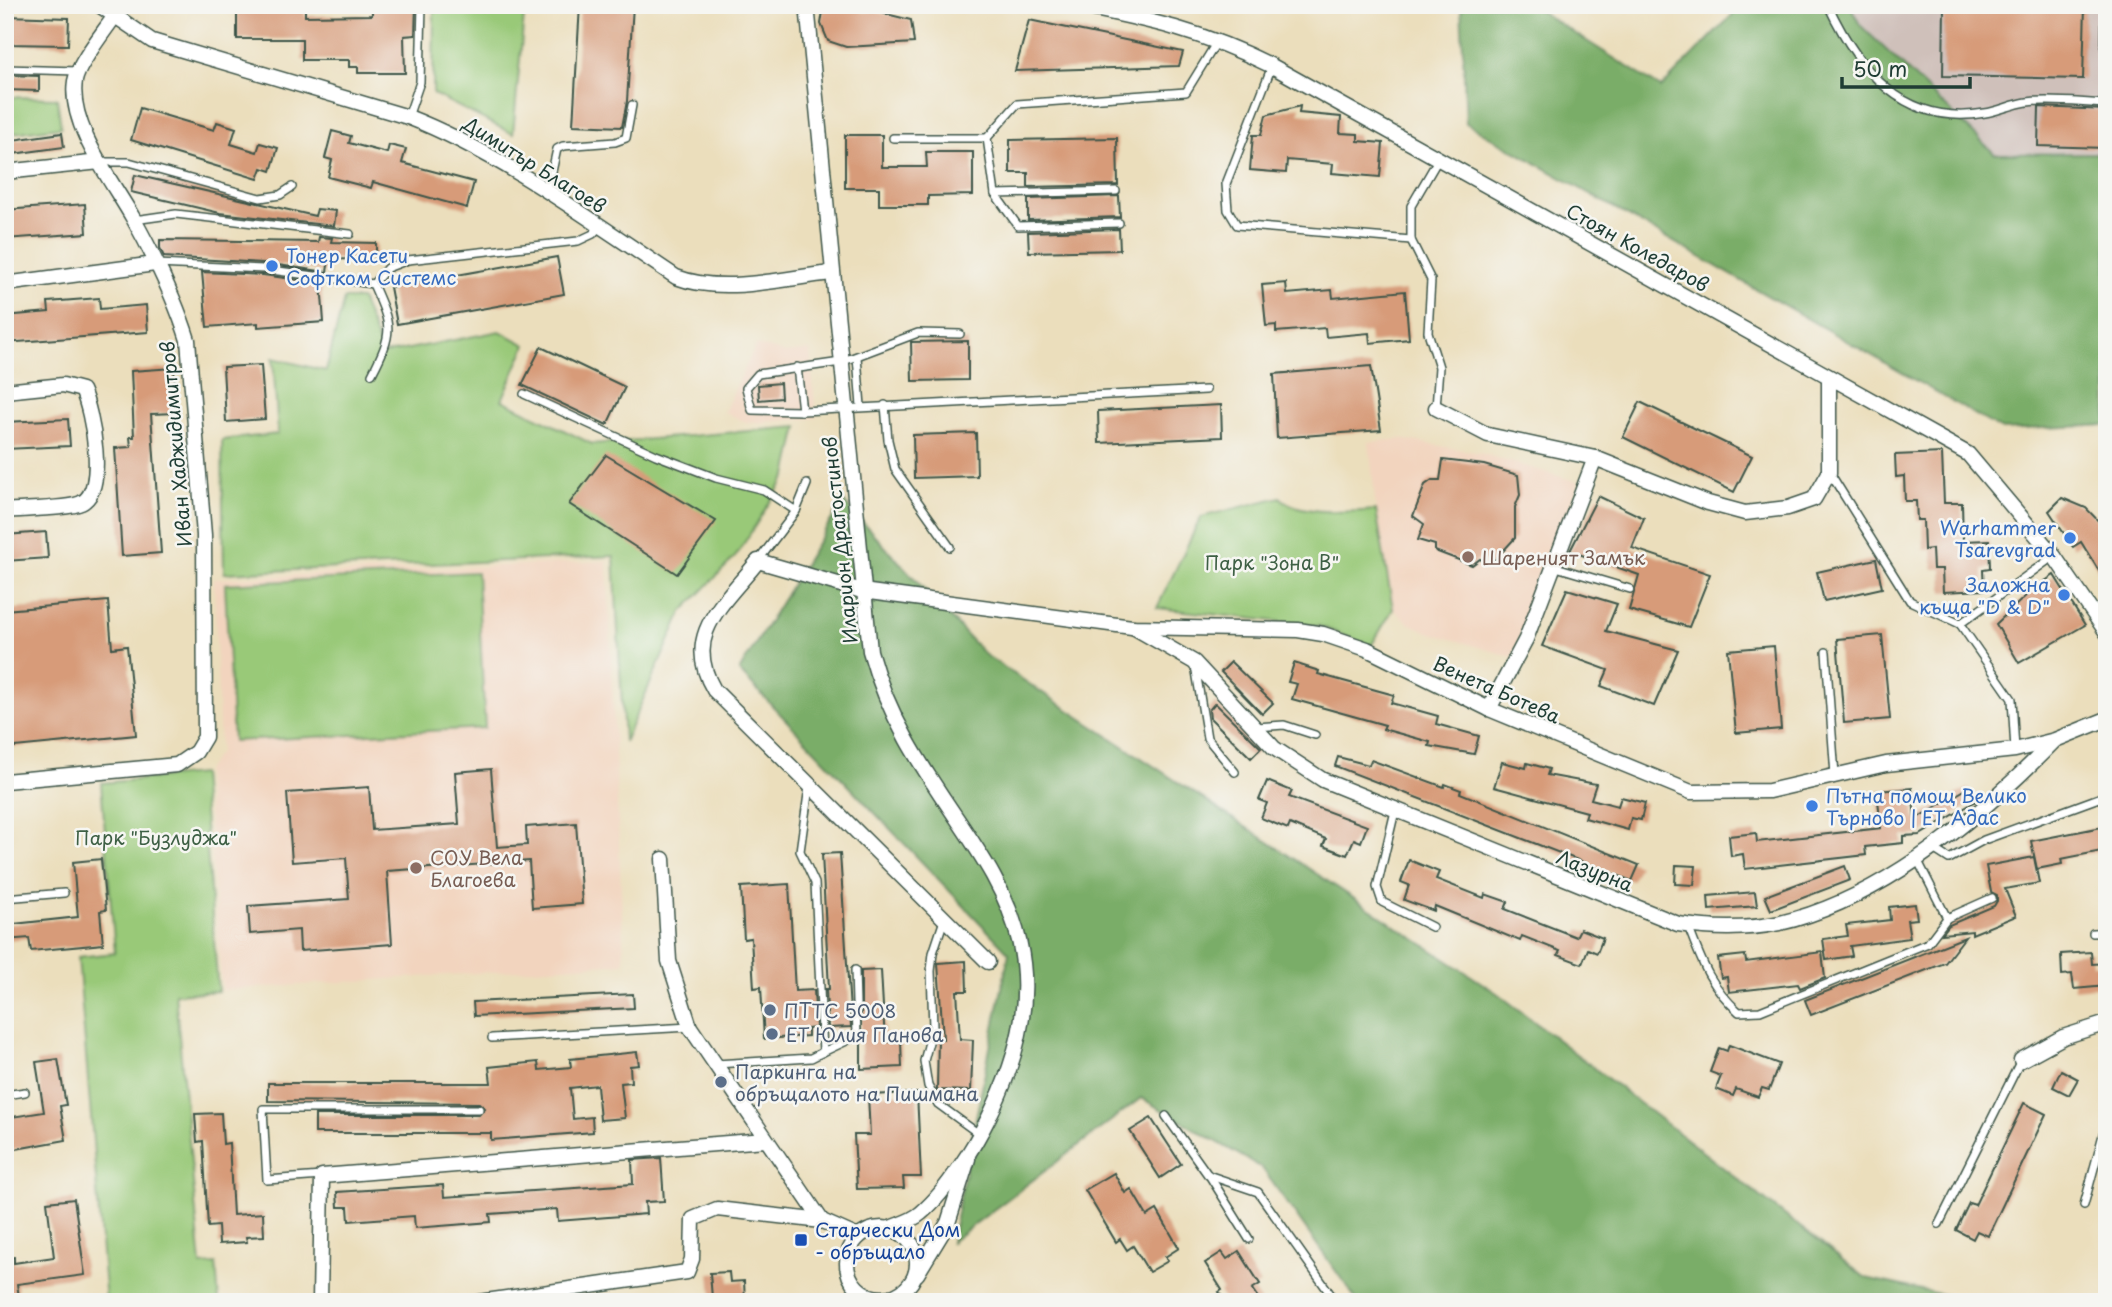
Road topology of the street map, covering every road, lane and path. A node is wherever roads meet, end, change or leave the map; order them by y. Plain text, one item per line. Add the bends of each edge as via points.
1 (99, 5) edge
2 (422, 5) edge
3 (807, 5) edge
4 (1074, 5) edge
5 (1828, 5) edge
6 (2106, 5) edge
7 (114, 17) junction
8 (1218, 40) junction
9 (2105, 47) dead end
10 (1272, 66) junction
11 (5, 69) edge
12 (79, 71) junction
13 (2107, 104) edge
14 (632, 105) dead end
15 (408, 117) junction
16 (893, 138) dead end
17 (988, 138) junction
18 (1439, 158) junction
19 (100, 162) junction
20 (5, 172) edge
21 (292, 187) dead end
22 (1116, 191) dead end
23 (547, 194) junction
24 (995, 194) junction
25 (134, 220) junction
26 (1119, 223) dead end
27 (600, 226) junction
28 (349, 234) dead end
29 (1411, 240) junction
30 (155, 264) junction
31 (832, 273) junction
32 (5, 284) edge
33 (373, 284) junction
34 (960, 334) dead end
35 (857, 357) junction
36 (841, 362) junction
37 (797, 367) junction
38 (372, 374) dead end
39 (1829, 377) junction
40 (1206, 390) dead end
41 (5, 391) edge
42 (524, 394) dead end
43 (885, 405) junction
44 (861, 406) junction
45 (845, 407) junction
46 (1436, 408) joint
47 (802, 411) junction
48 (1595, 458) junction
49 (1829, 473) junction
50 (807, 484) dead end
51 (5, 511) edge
52 (796, 511) junction
53 (950, 547) dead end
54 (2054, 556) junction
55 (758, 561) junction
56 (1556, 567) junction
57 (1630, 589) dead end
58 (862, 591) junction
59 (1960, 624) junction
60 (1132, 627) junction
61 (2107, 633) edge
62 (1826, 652) dead end
63 (1195, 662) junction
64 (1489, 709) junction
65 (2107, 719) edge
66 (1257, 727) junction
67 (1315, 735) dead end
68 (2055, 740) junction
69 (2015, 750) junction
70 (1235, 772) dead end
71 (1835, 776) junction
72 (5, 781) edge
73 (809, 787) junction
74 (2107, 795) edge
75 (1395, 811) junction
76 (1931, 848) junction
77 (663, 859) dead end
78 (1917, 859) junction
79 (64, 893) dead end
80 (5, 898) edge
81 (1992, 898) dead end
82 (1947, 918) junction
83 (944, 920) junction
84 (1688, 926) junction
85 (1432, 927) dead end
86 (2107, 932) edge
87 (2094, 933) dead end
88 (988, 962) dead end
89 (855, 970) dead end
90 (2107, 1023) edge
91 (691, 1027) junction
92 (492, 1038) dead end
93 (823, 1052) junction
94 (2021, 1060) joint
95 (715, 1064) junction
96 (25, 1092) dead end
97 (5, 1095) edge
98 (479, 1109) dead end
99 (1166, 1116) dead end
100 (2107, 1120) edge
101 (765, 1140) junction
102 (976, 1141) junction
103 (1208, 1175) junction
104 (322, 1176) junction
105 (2084, 1205) dead end
106 (822, 1222) junction
107 (1939, 1224) dead end
108 (888, 1228) junction
109 (858, 1237) junction
110 (1249, 1239) dead end
111 (914, 1278) junction
112 (564, 1295) edge
113 (875, 1300) edge
114 (320, 1302) edge
115 (479, 1302) edge
116 (1336, 1302) edge

1 - 7 street, Димитър Благоев
2 - 15 lane via 420,82
3 - 31 street, Иларион Драгостинов
4 - 8 street, Стоян Коледаров via 1144,18
5 - 13 lane via 1844,40 1867,73 1903,100 1940,113 1984,114 2027,102
6 - 9 lane
7 - 12 street
7 - 15 street, Димитър Благоев via 152,41
8 - 10 street, Стоян Коледаров
8 - 17 lane via 1186,92 1017,104
10 - 18 street, Стоян Коледаров
10 - 29 lane via 1226,184 1228,210 1237,225
11 - 12 lane
12 - 19 street, Иван Хаджидимитров via 75,80 79,123
14 - 23 lane via 626,138 557,149
15 - 23 street, Димитър Благоев via 481,150
16 - 17 lane
17 - 24 lane
18 - 29 lane via 1411,206
18 - 39 street, Стоян Коледаров
19 - 20 street
19 - 21 lane via 129,162 260,198 280,195
19 - 25 street, Иван Хаджидимитров
22 - 24 lane
23 - 27 street, Димитър Благоев
24 - 26 lane via 1018,226
25 - 28 lane via 176,215
25 - 30 street, Иван Хаджидимитров
27 - 31 street, Димитър Благоев via 677,278 694,284
27 - 33 lane via 578,241 396,263
29 - 46 lane via 1431,280 1428,332 1439,366
30 - 32 street
30 - 33 lane via 264,269
30 - 72 street, Иван Хаджидимитров via 180,316 192,365 204,535 205,737 196,752 177,765
31 - 36 street, Иларион Драгостинов
33 - 38 lane via 390,335
34 - 35 lane via 918,333
35 - 36 lane
35 - 44 lane
36 - 37 lane
36 - 45 street, Иларион Драгостинов
37 - 47 lane
37 - 47 lane via 758,374 746,388 746,397 752,410
39 - 49 street
39 - 54 street, Стоян Коледаров via 1968,454
40 - 43 lane
41 - 51 street via 63,385 82,390 91,409 97,481 92,494 81,503
42 - 52 lane via 656,455 764,490
43 - 44 lane
43 - 53 lane via 895,469
44 - 45 lane
45 - 47 lane
45 - 58 street, Иларион Драгостинов
46 - 48 street via 1488,435
48 - 49 street via 1745,513 1788,508 1814,499
48 - 56 street
49 - 59 lane via 1910,601
50 - 52 lane
52 - 55 lane
54 - 59 lane
54 - 61 street, Стоян Коледаров
55 - 58 street, Венета Ботева
55 - 73 street via 705,633 702,663 714,690
56 - 57 lane
56 - 64 street via 1526,639
58 - 60 street, Венета Ботева
58 - 102 street, Иларион Драгостинов via 870,651 894,719 1000,883 1019,929 1025,990 1017,1041 1008,1074
59 - 69 lane via 2012,699
60 - 63 street, Лазурна
60 - 64 street, Венета Ботева via 1323,634 1367,649
62 - 71 lane
63 - 66 street, Лазурна
63 - 70 lane via 1207,738
64 - 71 street, Венета Ботева via 1691,792 1769,791
65 - 68 street, Венета Ботева
66 - 67 lane via 1284,725
66 - 75 street, Лазурна via 1274,748 1323,780
68 - 69 street, Венета Ботева
68 - 76 street, Лазурна via 2001,796
69 - 71 street, Венета Ботева via 1886,764
73 - 83 street
73 - 93 lane via 800,851 815,883
74 - 76 lane via 1984,840 1949,859
75 - 84 street, Лазурна
75 - 85 lane via 1377,887 1382,902
76 - 78 street, Лазурна
77 - 91 street via 669,961
78 - 82 lane
78 - 84 street, Лазурна via 1835,905 1779,923 1719,929
79 - 80 lane
81 - 82 lane
82 - 84 lane via 1928,943 1760,1011 1739,1012 1718,994
83 - 88 street
83 - 102 lane via 930,971 933,1027 924,1061 937,1104
86 - 87 lane
89 - 93 lane via 857,1036
90 - 94 street via 2063,1037
91 - 92 lane
91 - 95 street
93 - 95 lane via 811,1058
94 - 107 lane
95 - 101 street
96 - 97 lane
98 - 104 lane via 263,1109 267,1180
99 - 103 lane
100 - 105 lane
101 - 104 street
101 - 106 street
102 - 108 street, Иларион Драгостинов via 923,1212
102 - 111 street, Иларион Драгостинов via 948,1223
103 - 110 lane
103 - 116 lane via 1258,1192
104 - 114 street
106 - 109 street
106 - 112 street via 717,1209 693,1219 692,1259 687,1272
108 - 109 street
108 - 111 street via 907,1238 913,1247
109 - 113 street via 849,1252 847,1269 854,1285
111 - 113 street via 901,1293
112 - 115 street

